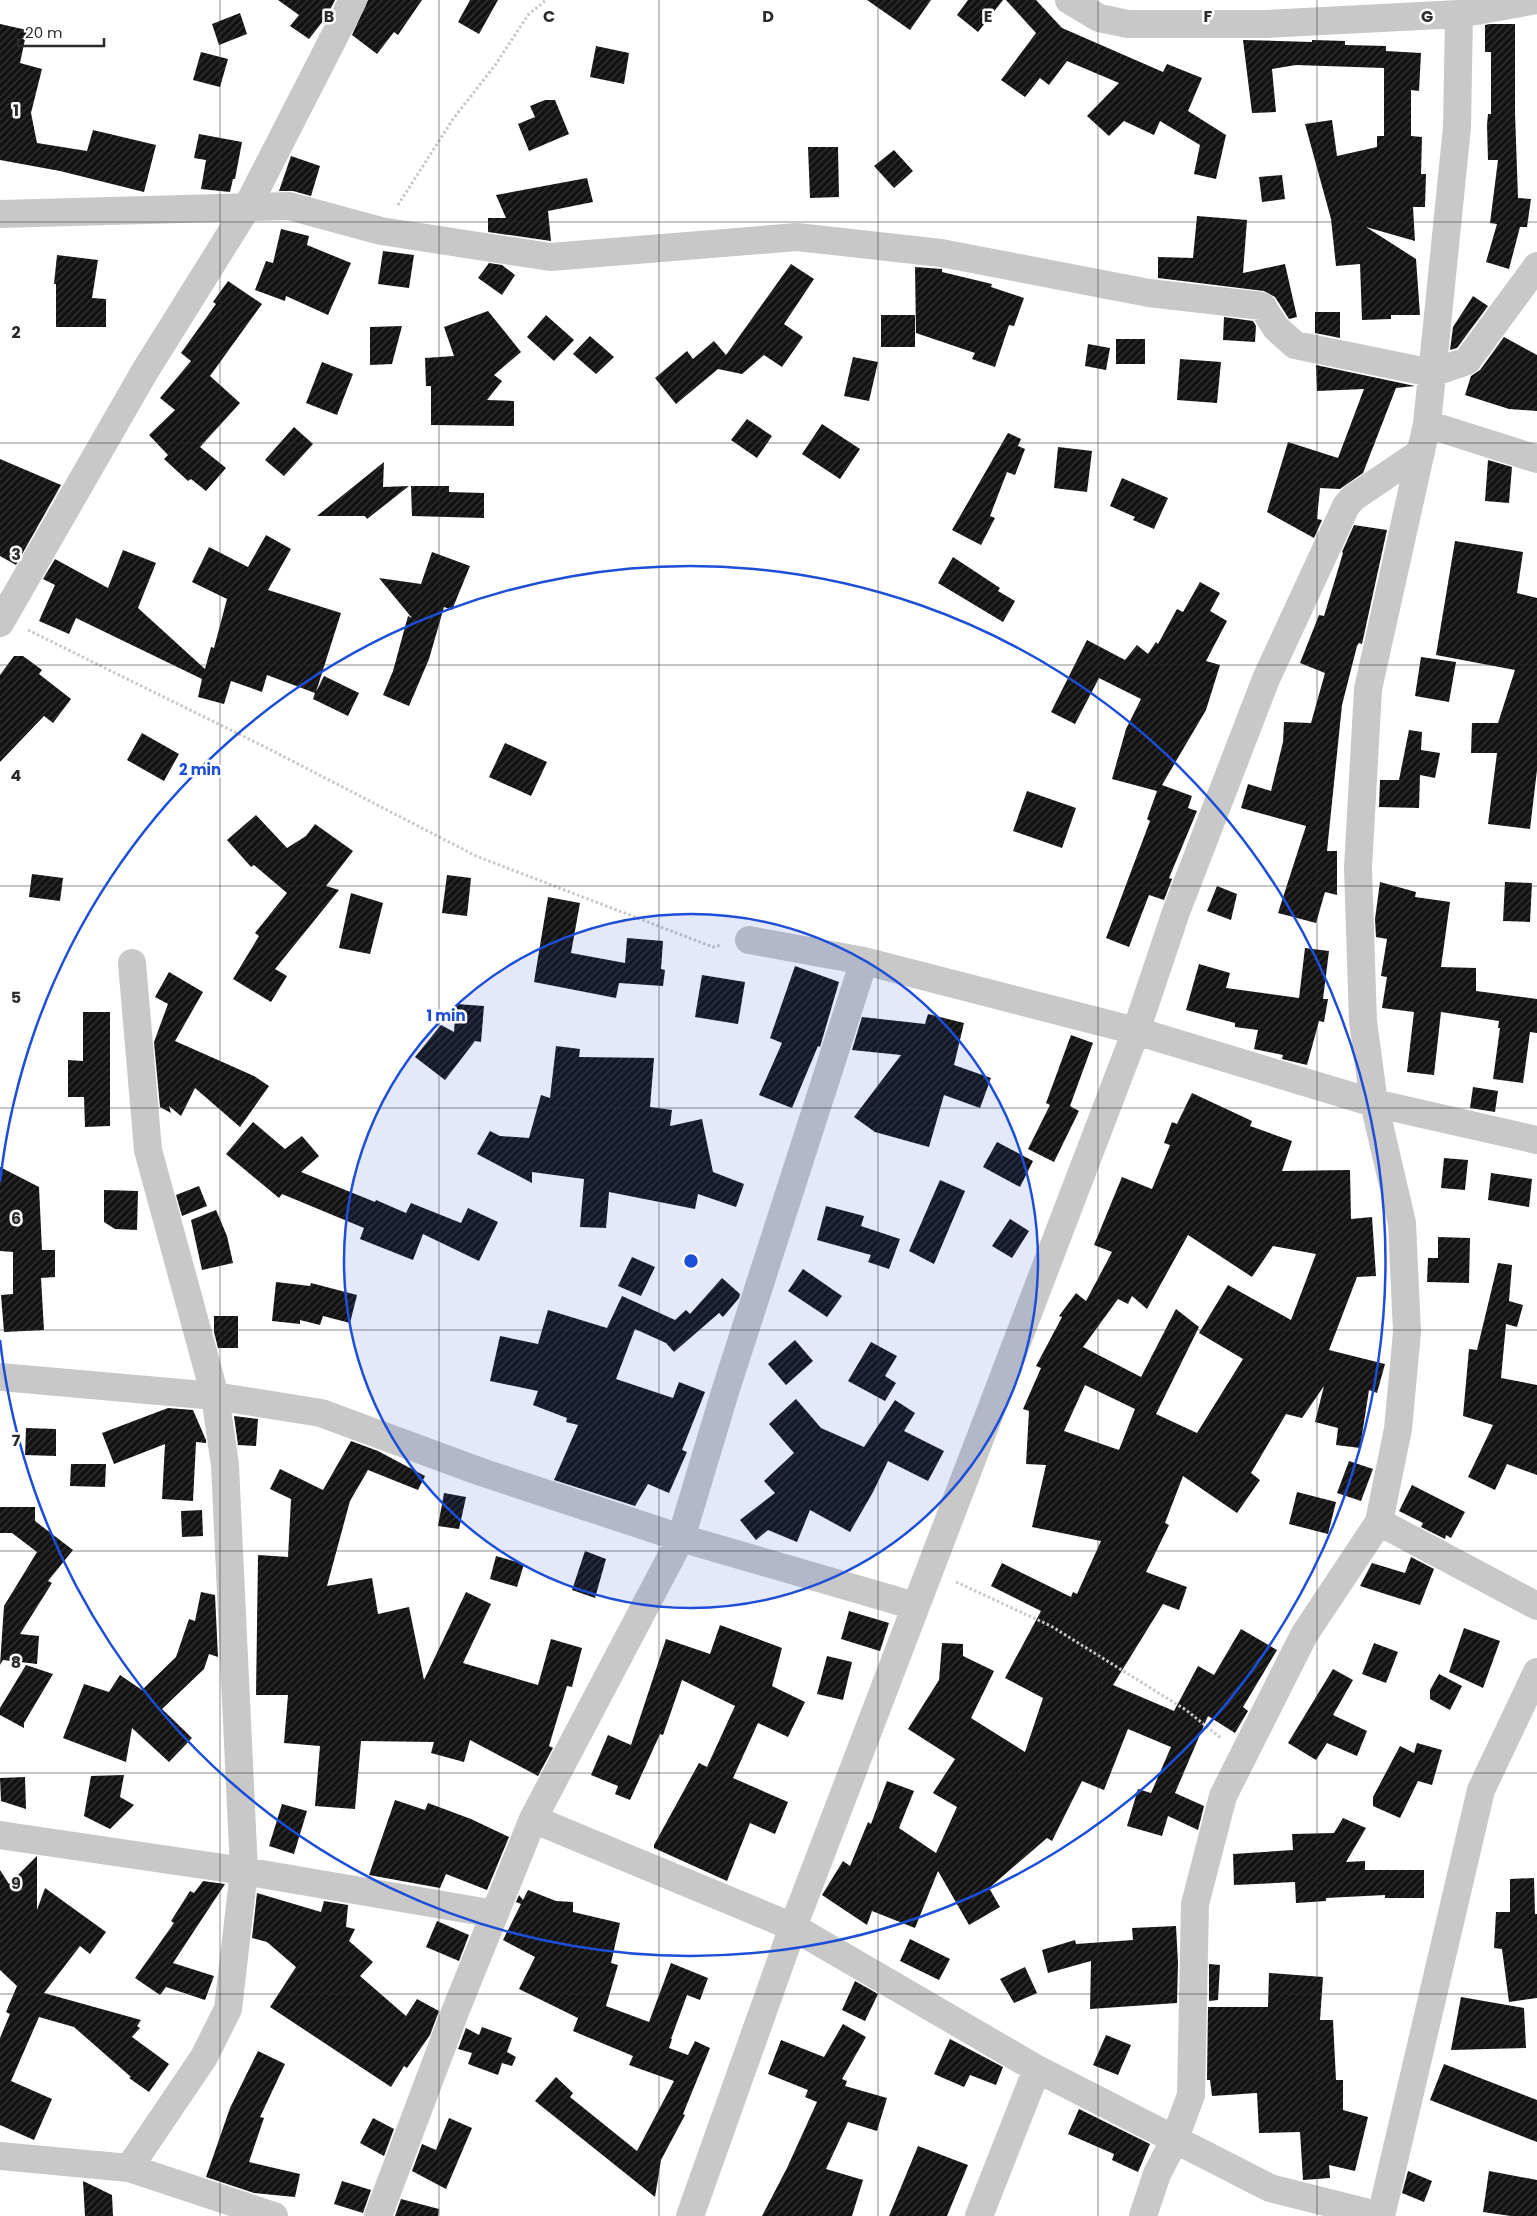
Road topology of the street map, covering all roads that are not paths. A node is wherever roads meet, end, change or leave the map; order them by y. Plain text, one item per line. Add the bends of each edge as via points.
1 (353, 0) edge
2 (1069, 0) edge
3 (1537, 0) edge
4 (1460, 14) junction
5 (246, 209) junction
6 (0, 214) edge
7 (1537, 266) edge
8 (1432, 373) junction
9 (1427, 424) junction
10 (1421, 452) junction
11 (1537, 459) edge
12 (1, 620) edge
13 (749, 940) road end
14 (864, 961) junction
15 (132, 963) dead end
16 (1136, 1031) junction
17 (1374, 1103) junction
18 (1537, 1140) edge
19 (0, 1377) edge
20 (215, 1396) junction
21 (1379, 1522) junction
22 (681, 1538) junction
23 (914, 1606) junction
24 (1537, 1606) edge
25 (1537, 1672) edge
26 (533, 1819) junction
27 (0, 1836) edge
28 (244, 1871) junction
29 (495, 1914) junction
30 (793, 1926) junction
31 (1037, 2069) junction
32 (1174, 2141) junction
33 (0, 2156) edge
34 (129, 2168) junction
35 (274, 2216) edge
36 (378, 2216) edge
37 (690, 2216) edge
38 (979, 2216) edge
39 (1143, 2216) edge
40 (1381, 2216) edge

1 - 5 street
2 - 4 street via 1099,18 1128,24 1266,24
3 - 4 street
4 - 8 street via 1457,127
5 - 6 street
5 - 8 street via 289,206 381,231 550,257 797,237 941,253 1149,293 1262,306 1276,328 1295,345
5 - 12 street via 145,370
7 - 8 street via 1467,361
8 - 9 street
9 - 10 street
9 - 11 street
10 - 16 street via 1353,498 1341,516 1266,679 1176,912
10 - 17 street via 1366,707 1358,868 1363,1021
13 - 14 street
14 - 16 street
14 - 22 street
15 - 20 street via 148,1150
16 - 17 street
16 - 23 street
17 - 18 street
17 - 21 street via 1402,1223 1407,1332 1398,1429
19 - 20 street
20 - 22 street via 321,1413 481,1472
20 - 28 street via 225,1465
21 - 24 street
21 - 32 street via 1304,1635 1223,1796 1195,1904 1191,2094
22 - 23 street
22 - 26 street
23 - 30 street
25 - 40 street via 1481,1790
26 - 29 street
26 - 30 street
27 - 28 street
28 - 29 street
28 - 34 street via 228,2009 204,2057
29 - 36 street
30 - 31 street
30 - 37 street
31 - 32 street
31 - 38 street
32 - 39 street via 1157,2174
32 - 40 street via 1270,2188
33 - 34 street
34 - 35 street

